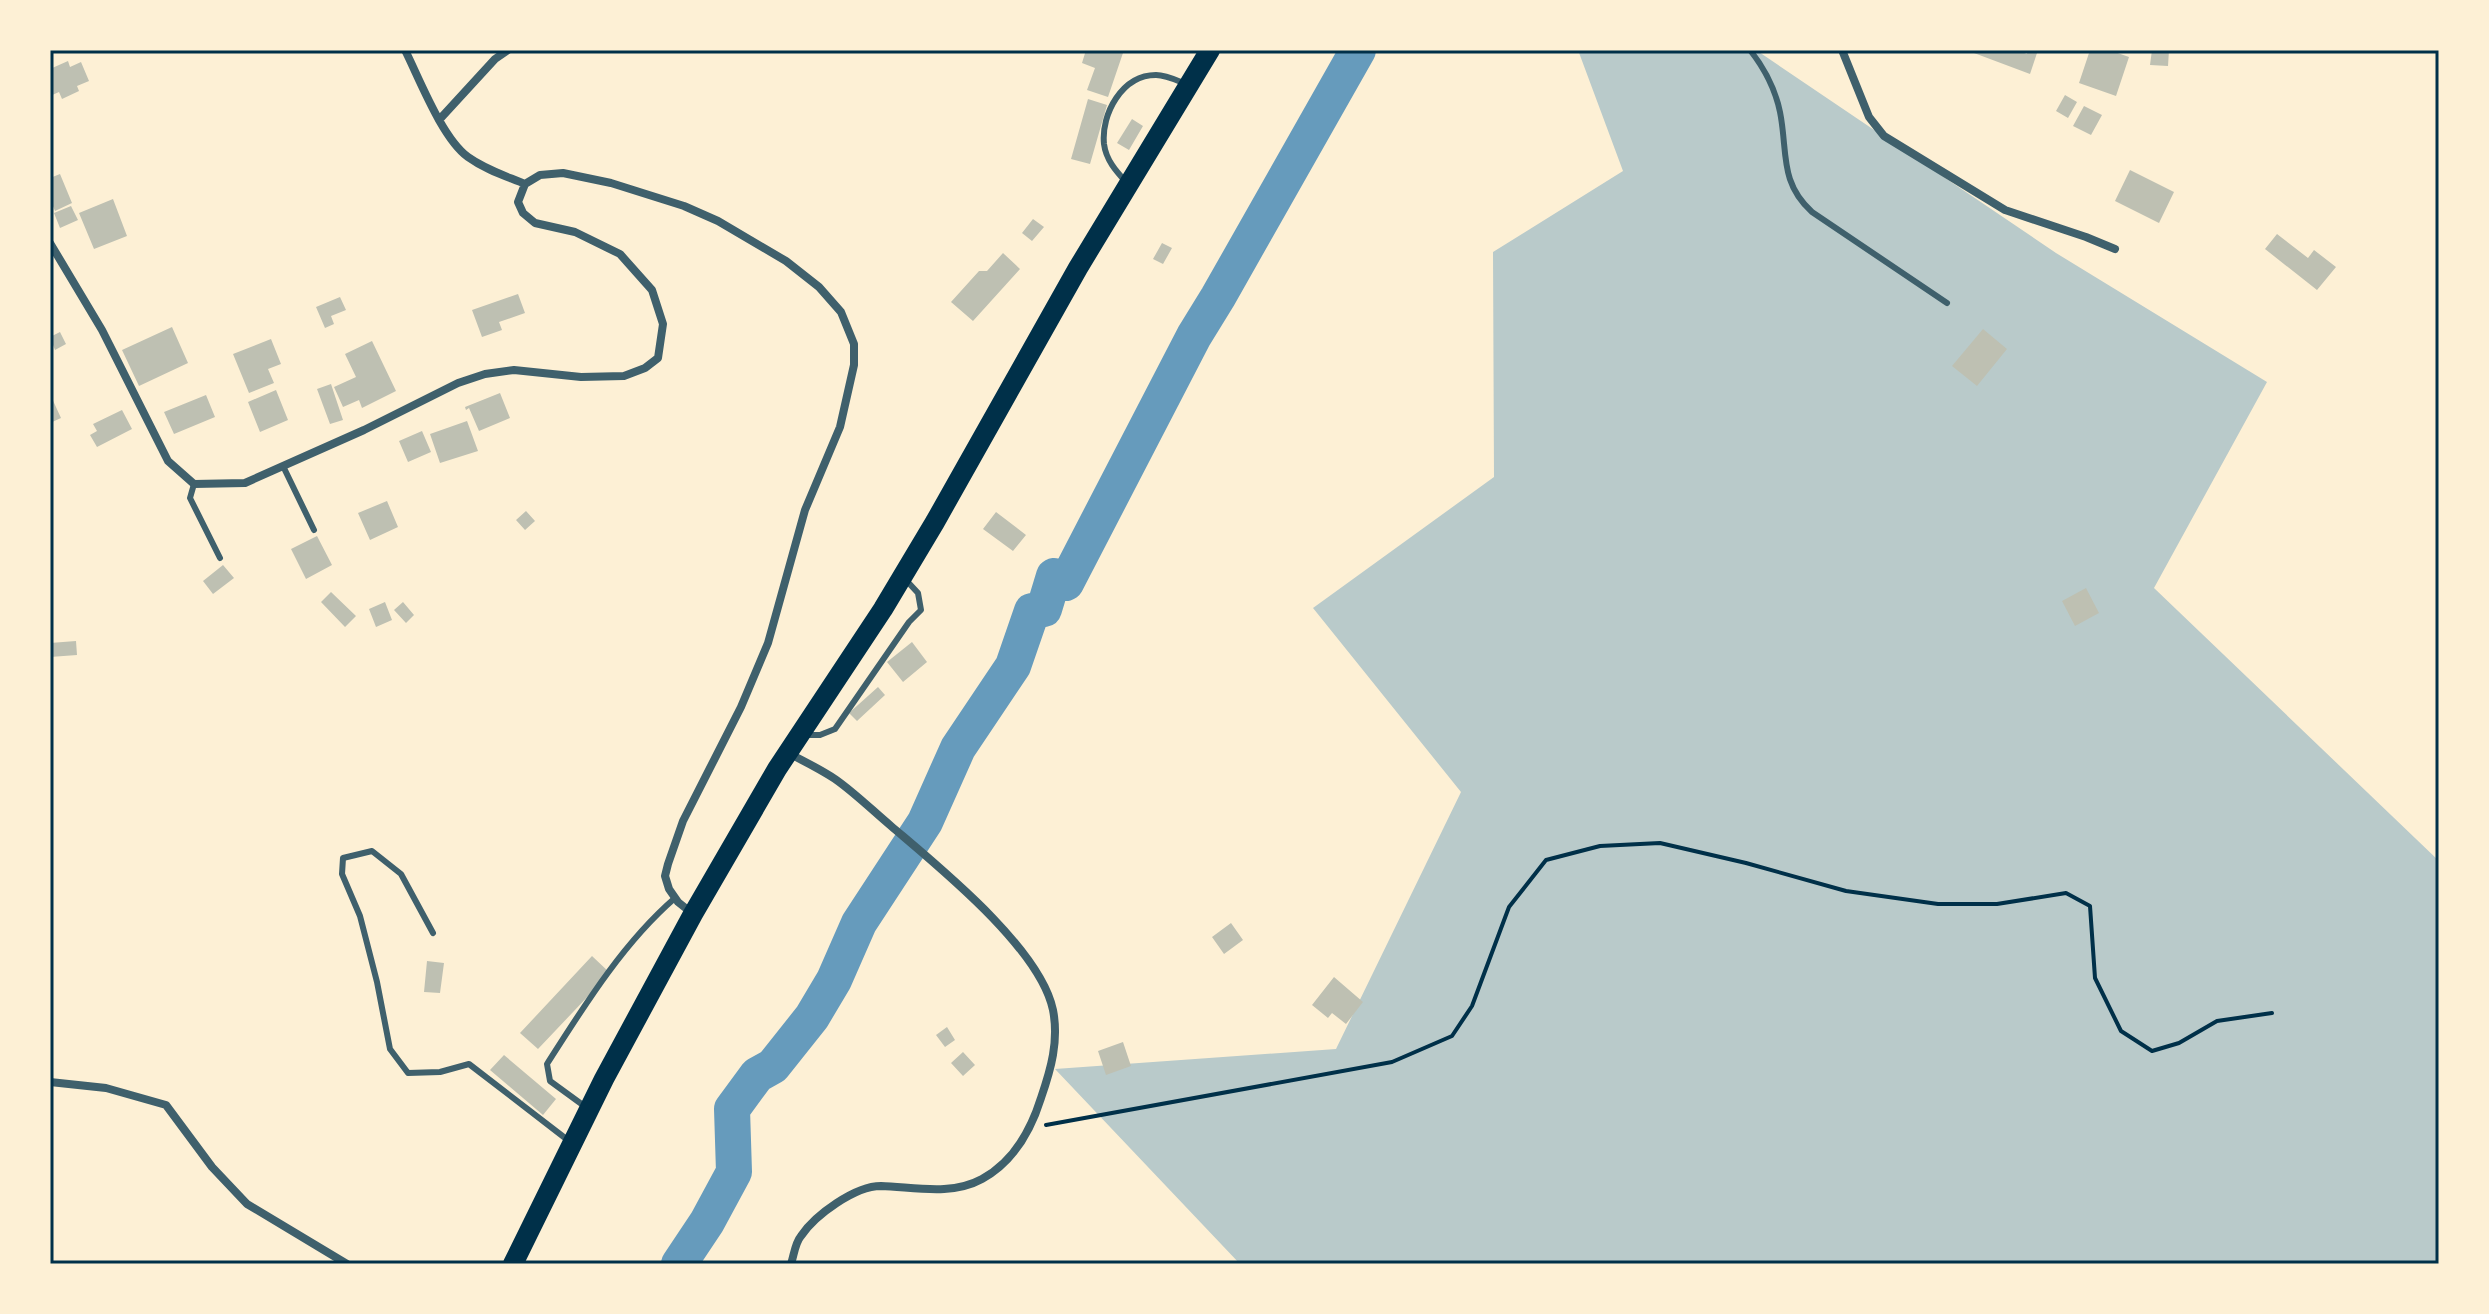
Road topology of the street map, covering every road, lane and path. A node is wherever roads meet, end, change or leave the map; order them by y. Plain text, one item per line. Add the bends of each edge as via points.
1 (405, 50) edge
2 (508, 50) edge
3 (1210, 50) edge
4 (1750, 50) edge
5 (1842, 50) edge
6 (1188, 85) junction
7 (439, 120) junction
8 (525, 184) junction
9 (1129, 184) junction
10 (50, 243) edge
11 (2115, 249) dead end
12 (1947, 303) dead end
13 (283, 466) junction
14 (194, 484) junction
15 (314, 530) dead end
16 (220, 558) dead end
17 (902, 576) junction
18 (794, 744) junction
19 (675, 898) junction
20 (693, 914) junction
21 (433, 933) dead end
22 (2272, 1013) dead end
23 (50, 1082) edge
24 (590, 1110) junction
25 (1031, 1128) junction
26 (572, 1143) junction
27 (347, 1264) edge
28 (513, 1264) edge
29 (791, 1264) edge

1 - 7 street
2 - 7 street
3 - 6 highway
4 - 12 lane via 1774,90 1795,194 1812,212
5 - 11 street via 1869,117 1884,136 2005,210
6 - 9 highway
6 - 9 lane via 1153,74 1126,87 1112,102 1104,145 1111,166
7 - 8 street via 465,155
8 - 13 street via 518,202 523,213 535,223 575,232 620,254 652,290 663,324 658,358 624,376 514,370 485,374
8 - 19 street via 540,175 563,173 611,183 718,221 819,287 841,312 854,344 840,427 805,510 768,643 683,821 668,864 665,876
9 - 17 highway
10 - 14 street via 102,330 168,461
13 - 14 street via 245,483
13 - 15 lane
14 - 16 lane via 190,498
17 - 18 highway
17 - 18 lane via 918,593 921,610 835,729
18 - 20 highway
18 - 25 street via 935,864 1009,934 1034,969 1053,1007 1056,1037 1052,1068
19 - 20 street
19 - 24 lane via 652,918 547,1064 550,1081
20 - 24 highway
21 - 26 lane via 401,874 372,851 343,858 342,874 360,916 390,1049 408,1073 469,1064
22 - 25 path via 2217,1021 2179,1043 2152,1051 2121,1031 2095,978 2090,906 2066,893 1997,904 1938,904 1846,891 1660,843 1600,846 1546,860 1509,907 1472,1006 1452,1036 1392,1062
23 - 27 street via 106,1088 166,1105 247,1204
24 - 26 highway
25 - 29 street via 1009,1157 982,1179 952,1189 877,1186 841,1200 799,1237
26 - 28 highway

